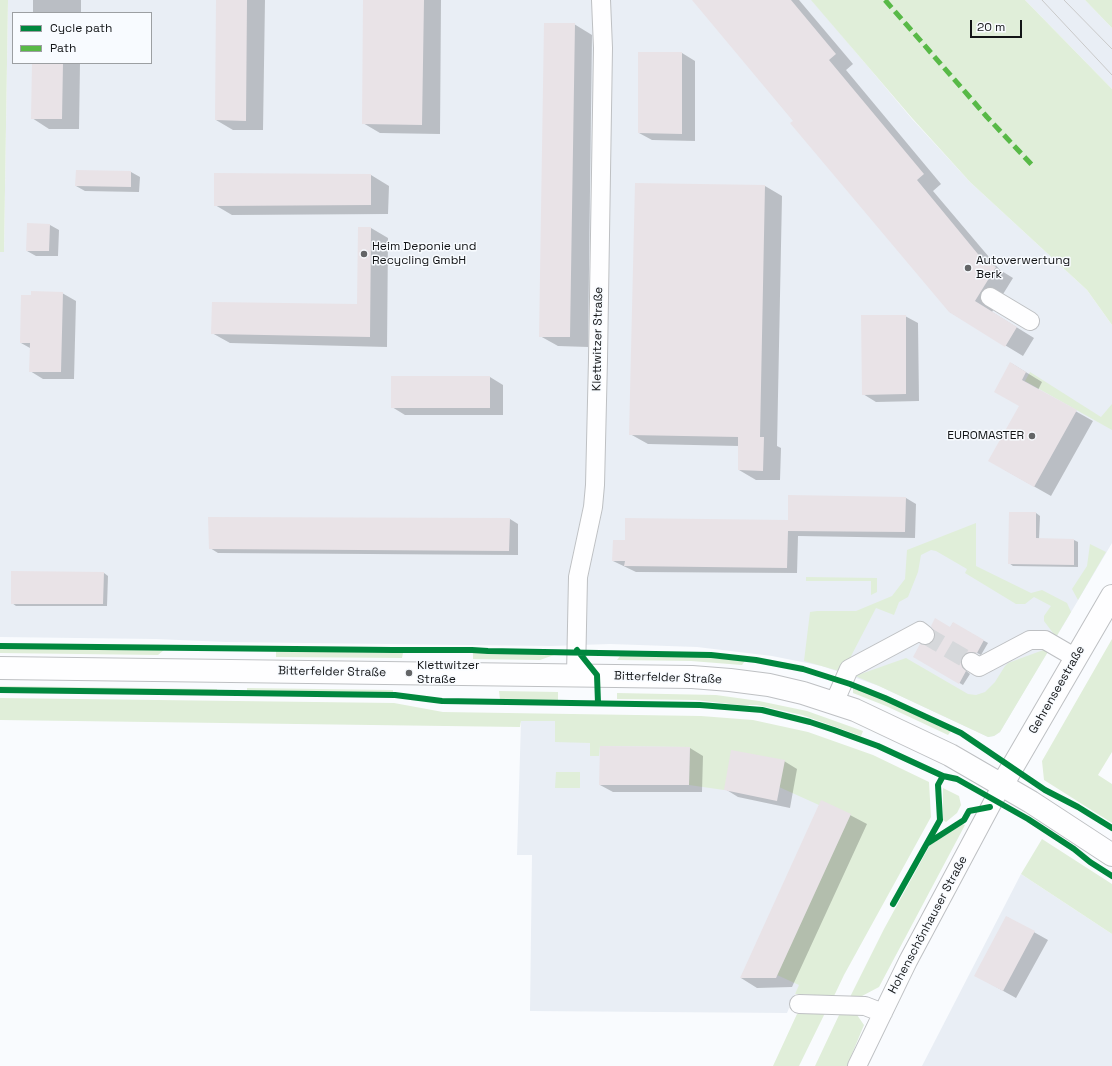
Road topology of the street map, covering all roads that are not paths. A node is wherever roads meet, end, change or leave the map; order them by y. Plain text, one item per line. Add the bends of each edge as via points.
1 (602, 0) edge
2 (990, 297) dead end
3 (1030, 320) dead end
4 (1109, 608) edge
5 (926, 635) tunnel mouth
6 (1076, 658) junction
7 (972, 662) tunnel mouth
8 (0, 668) edge
9 (576, 676) junction
10 (834, 702) junction
11 (1002, 785) junction
12 (1112, 855) edge
13 (799, 1004) dead end
14 (883, 1013) junction
15 (858, 1066) edge

1 - 9 street, Klettwitzer Straße via 595,478 593,507 578,578
2 - 3 street
4 - 6 main road, Gehrenseestraße
5 - 10 street via 920,631 849,668
6 - 7 street via 1045,640 1030,640 979,666
6 - 11 main road, Gehrenseestraße
8 - 9 main road, Bitterfelder Straße
9 - 10 main road, Bitterfelder Straße via 692,677 730,680 790,690
10 - 11 main road, Bitterfelder Straße via 950,755
11 - 12 main road, Bitterfelder Straße
11 - 14 street, Hohenschönhauser Straße
13 - 14 street via 865,1006
14 - 15 street, Hohenschönhauser Straße

